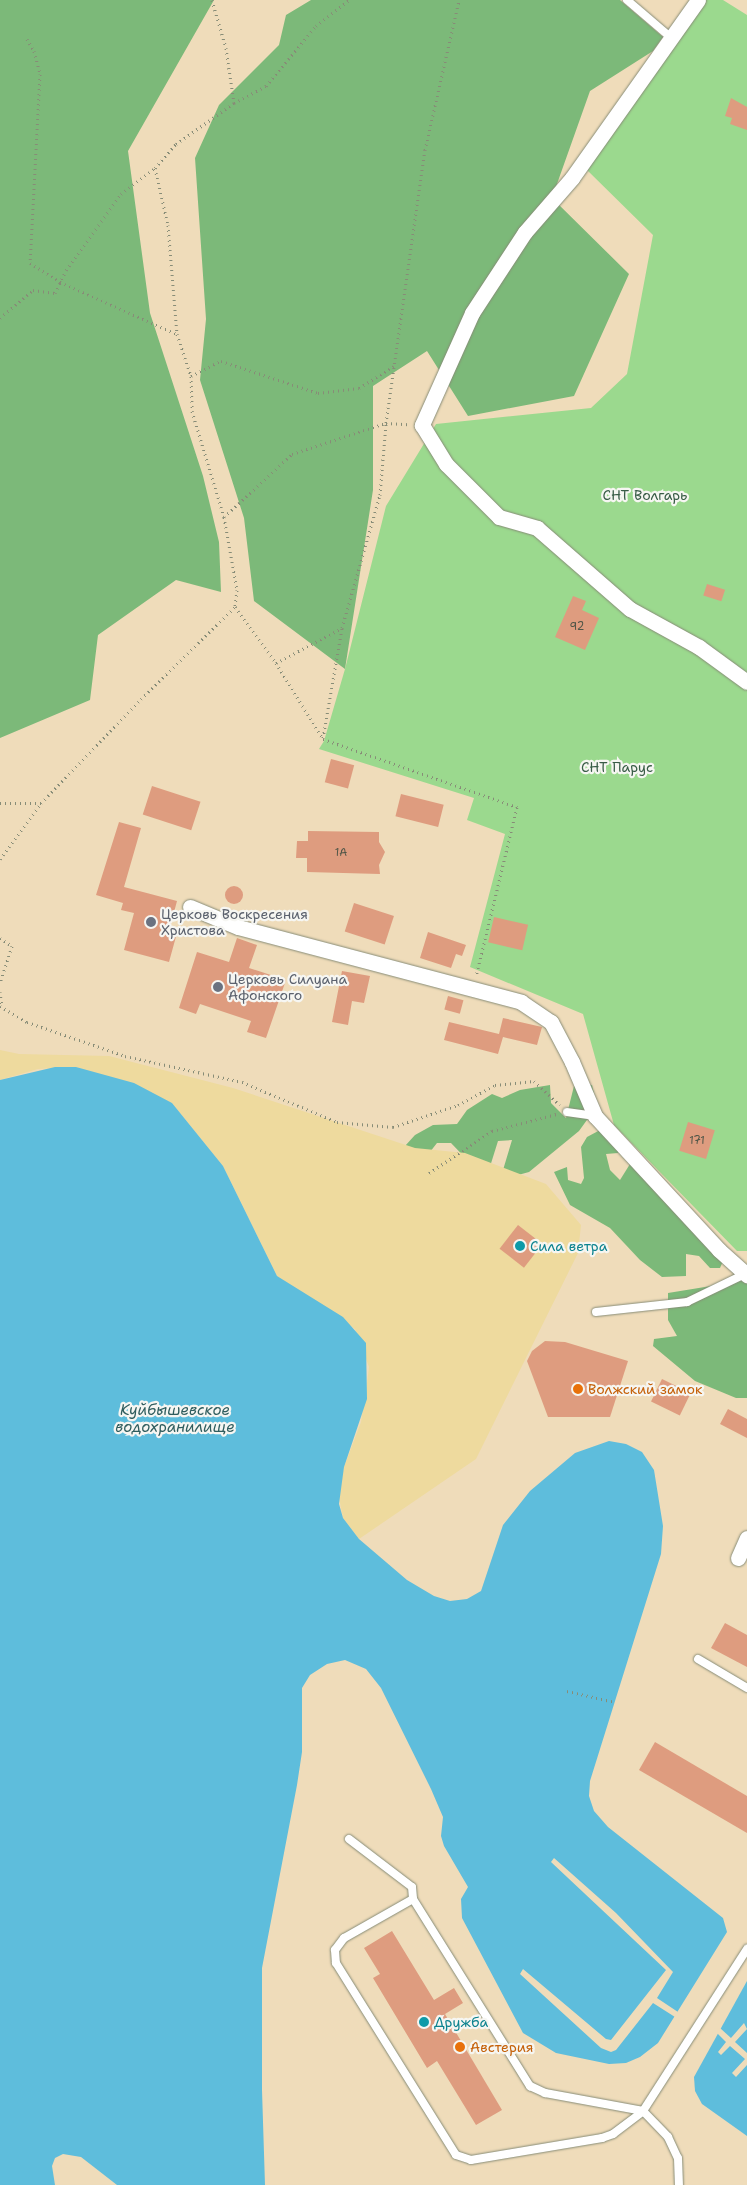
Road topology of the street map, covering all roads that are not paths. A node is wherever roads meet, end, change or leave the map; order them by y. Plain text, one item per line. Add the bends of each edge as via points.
1 (627, 0) edge
2 (698, 0) edge
3 (669, 36) junction
4 (747, 682) edge
5 (190, 906) dead end
6 (567, 1112) road end
7 (595, 1116) junction
8 (747, 1274) edge
9 (596, 1312) dead end
10 (747, 1538) edge
11 (738, 1558) dead end
12 (698, 1659) dead end
13 (747, 1688) edge
14 (349, 1839) dead end
15 (413, 1899) junction
16 (747, 1949) edge
17 (643, 2111) junction
18 (679, 2185) edge

1 - 3 lane
2 - 3 street
3 - 4 street via 572,178 525,232 472,312 422,425 446,464 499,517 537,528 630,609 700,647
5 - 7 street via 238,927 521,1002 551,1022
6 - 7 lane
7 - 8 street via 719,1250
8 - 9 lane via 687,1302
10 - 11 street
12 - 13 lane
14 - 15 lane via 412,1887
15 - 17 lane via 530,2086 544,2093
15 - 17 lane via 344,1938 335,1950 336,1963 456,2155 471,2160 602,2138 614,2134
16 - 17 lane
17 - 18 lane via 668,2136 678,2158

